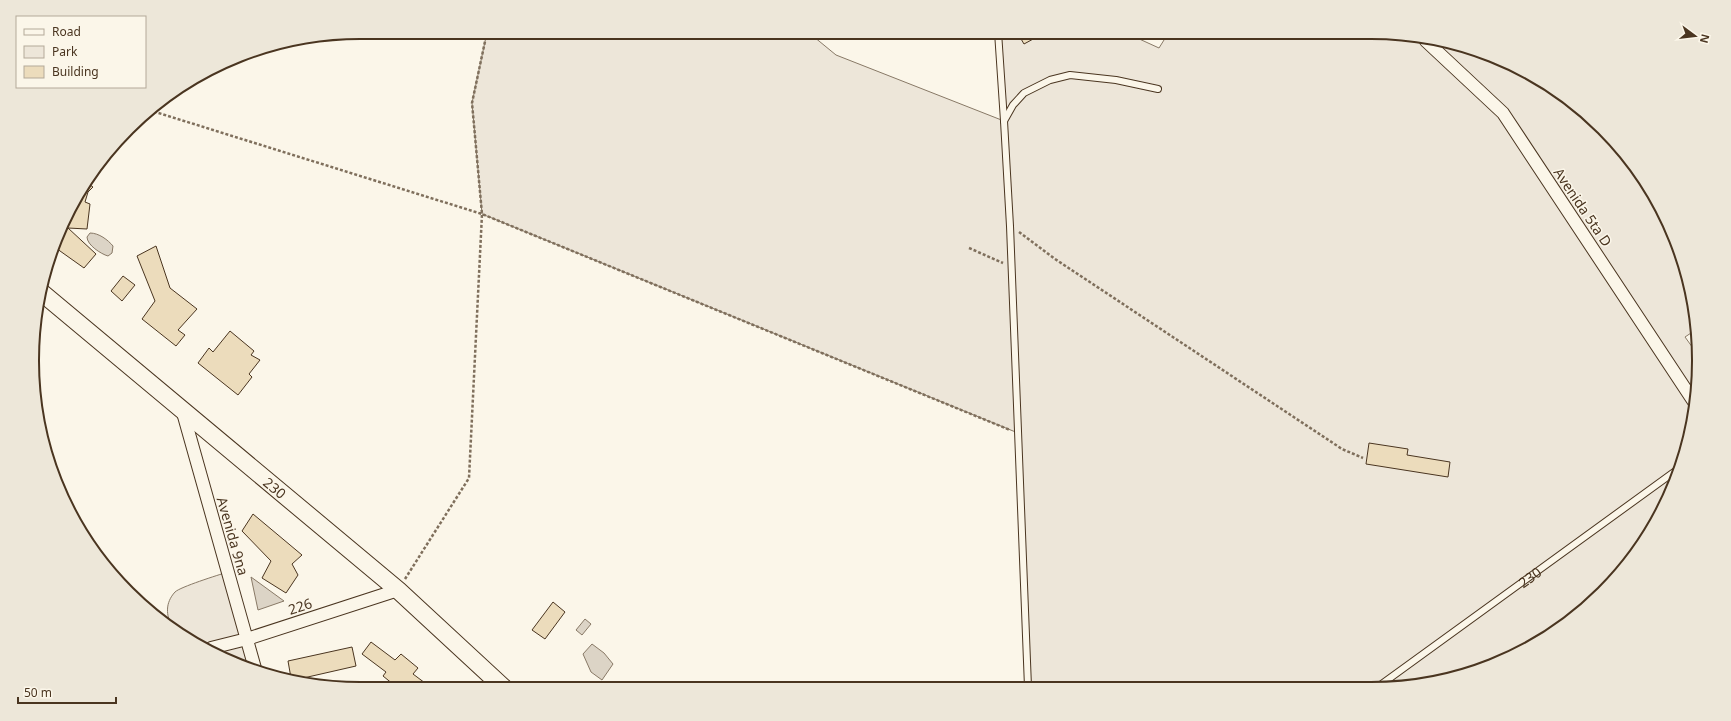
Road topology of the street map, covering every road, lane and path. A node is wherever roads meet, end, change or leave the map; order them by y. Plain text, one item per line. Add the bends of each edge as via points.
1 (486, 39) edge
2 (998, 39) edge
3 (1430, 45) edge
4 (1158, 89) dead end
5 (157, 112) edge
6 (1004, 121) junction
7 (482, 214) junction
8 (1010, 226) junction
9 (969, 248) dead end
10 (1012, 267) junction
11 (46, 296) edge
12 (1690, 395) edge
13 (182, 409) junction
14 (1018, 433) junction
15 (1363, 458) dead end
16 (1671, 475) edge
17 (398, 590) junction
18 (247, 639) junction
19 (215, 647) edge
20 (254, 664) edge
21 (1386, 681) edge
22 (497, 682) edge
23 (1028, 682) edge

1 - 7 path via 472,103
2 - 6 lane
3 - 12 street, Avenida 5ta D via 1503,113
4 - 6 lane via 1116,80 1070,76 1050,80 1024,93
5 - 7 path
6 - 8 lane
7 - 14 path
7 - 17 path via 469,478
8 - 10 lane
8 - 15 path via 1055,259 1329,441
9 - 10 path
10 - 14 lane
11 - 13 street, 230
13 - 17 street, 230
13 - 18 street, Avenida 9na
14 - 23 lane
16 - 21 lane, 230
17 - 18 street, 226
17 - 22 street, 230
18 - 19 street, 226
18 - 20 street, Avenida 9na

